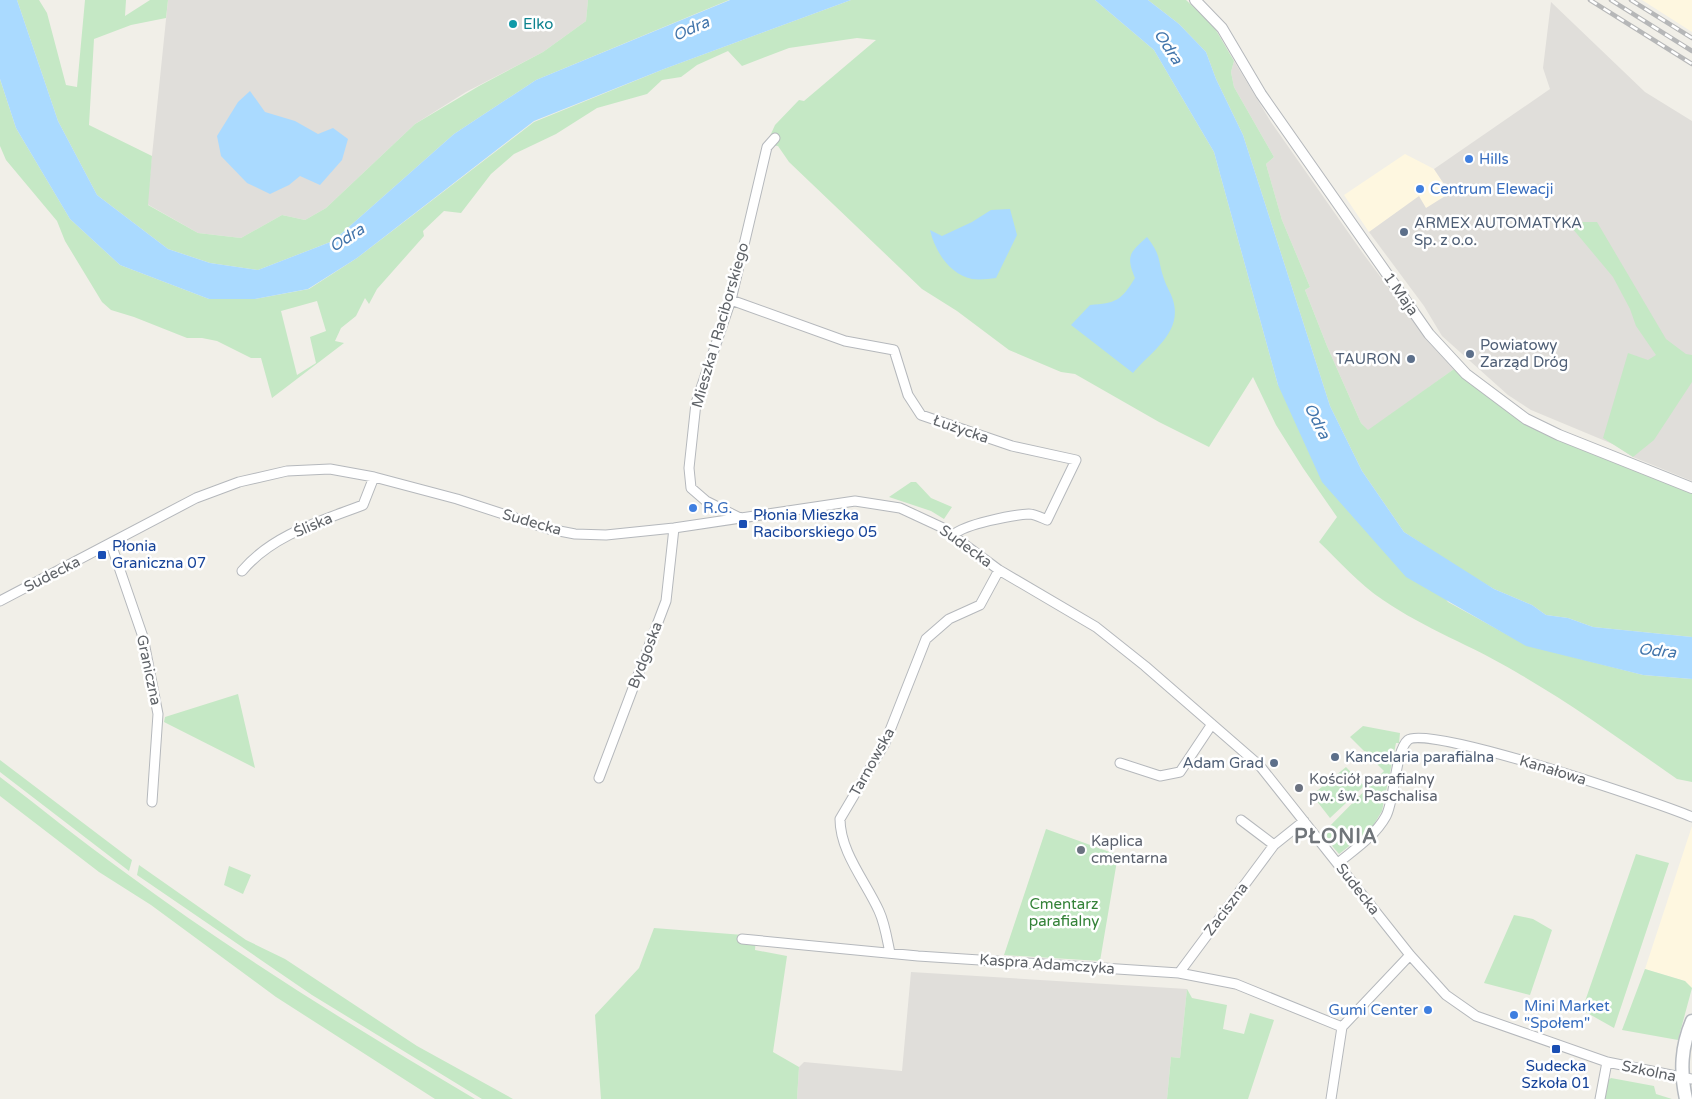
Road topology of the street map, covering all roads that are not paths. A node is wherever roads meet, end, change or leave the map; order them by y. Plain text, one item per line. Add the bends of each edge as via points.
1 (1195, 0) edge
2 (775, 138) dead end
3 (731, 300) junction
4 (374, 477) junction
5 (1692, 488) edge
6 (742, 519) junction
7 (674, 528) junction
8 (953, 535) junction
9 (111, 544) junction
10 (242, 570) dead end
11 (999, 570) junction
12 (0, 601) edge
13 (1212, 724) junction
14 (1120, 763) dead end
15 (599, 778) dead end
16 (152, 802) dead end
17 (1692, 817) edge
18 (1241, 820) dead end
19 (1304, 821) junction
20 (1274, 845) junction
21 (1338, 863) junction
22 (742, 939) dead end
23 (890, 953) junction
24 (1410, 955) junction
25 (1179, 973) junction
26 (1692, 1021) edge
27 (1342, 1027) junction
28 (1607, 1062) junction
29 (1687, 1079) edge
30 (1331, 1099) edge
31 (1600, 1099) edge
32 (1686, 1099) edge

1 - 5 street, 1 Maja via 1222,28 1261,94 1429,334 1466,374 1514,411 1542,427
2 - 3 street, Mieszka I Raciborskiego via 767,147
3 - 6 street, Mieszka I Raciborskiego via 696,402 689,468 691,488 706,501
3 - 8 street, Łużycka via 845,341 894,350 908,396 921,415 1012,446 1076,460 1047,520 1031,514 984,523
4 - 7 street, Sudecka via 457,499 549,530 606,535
4 - 9 street, Sudecka via 330,469 287,471 239,482 196,498
4 - 10 street, Śliska via 363,505 279,540 256,554
6 - 7 street, Sudecka
6 - 8 street, Sudecka via 855,501 900,508
7 - 15 street, Bydgoska via 666,601
8 - 11 street, Sudecka
9 - 12 street, Sudecka
9 - 16 street, Graniczna via 143,637 158,714
11 - 13 street, Sudecka via 1096,627
11 - 23 street, Tarnowska via 980,605 949,619 926,639 886,743 840,818 845,846 880,913
13 - 14 street via 1180,772 1160,776
13 - 19 street, Sudecka via 1260,766
17 - 21 street, Kanałowa via 1552,769 1471,747 1412,738 1402,751 1388,814 1367,840
18 - 20 street
19 - 20 street, Zaciszna
19 - 21 street, Sudecka
20 - 25 street, Zaciszna
21 - 24 street, Sudecka
22 - 23 street, Kaspra Adamczyka
23 - 25 street, Kaspra Adamczyka
24 - 27 street
24 - 28 street, Sudecka via 1446,995 1476,1016
25 - 27 street, Kaspra Adamczyka via 1236,984
26 - 29 main road via 1682,1055
27 - 30 street
28 - 29 street, Szkolna
28 - 31 street
29 - 32 main road

